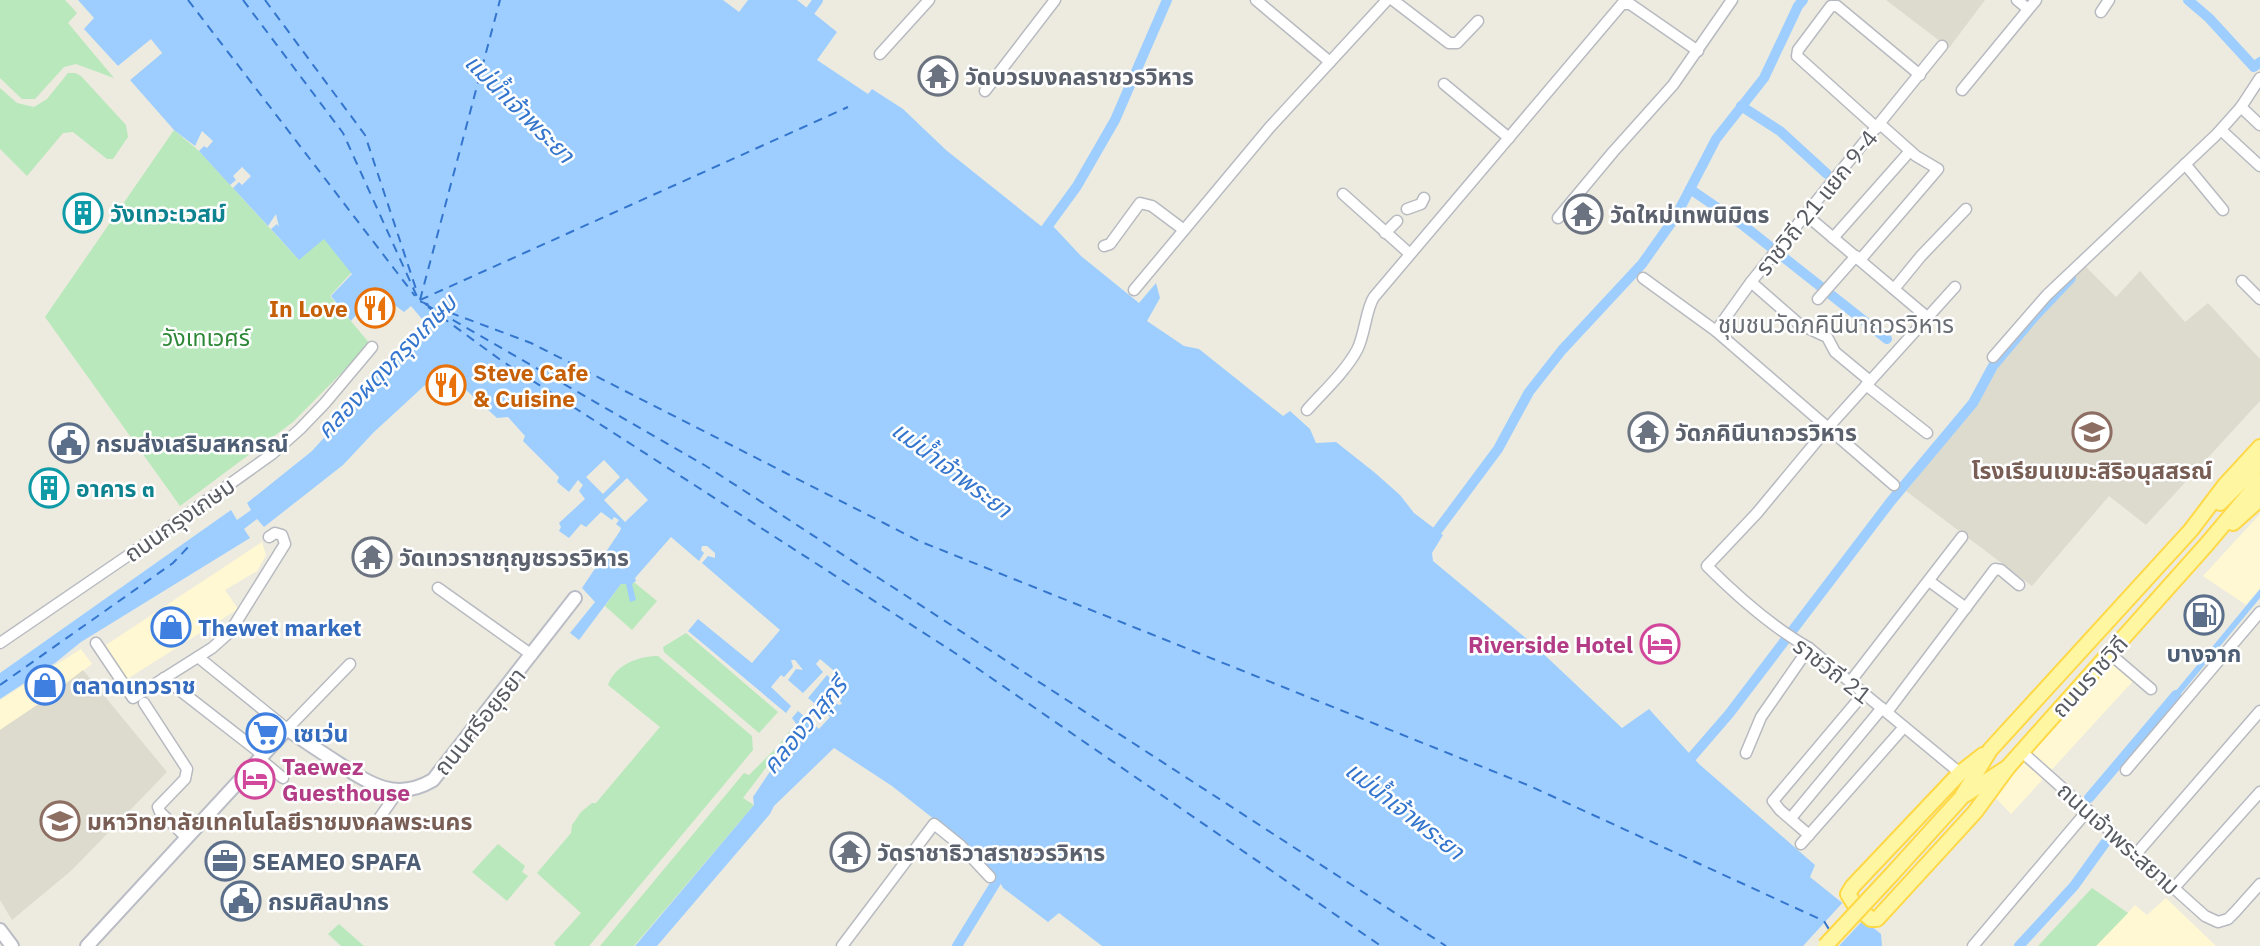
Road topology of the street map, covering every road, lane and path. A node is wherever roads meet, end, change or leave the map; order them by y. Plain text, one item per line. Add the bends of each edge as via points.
1 (929, 0) edge
2 (1055, 0) edge
3 (1256, 0) edge
4 (1387, 0) edge
5 (1393, 0) edge
6 (1732, 0) edge
7 (2017, 0) edge
8 (2036, 0) edge
9 (2109, 0) edge
10 (2028, 9) junction
11 (2101, 12) dead end
12 (1478, 21) dead end
13 (1942, 46) dead end
14 (1698, 51) junction
15 (880, 54) dead end
16 (1330, 62) junction
17 (1920, 75) junction
18 (2260, 78) edge
19 (1444, 84) dead end
20 (1962, 90) dead end
21 (985, 91) dead end
22 (2241, 107) junction
23 (2260, 125) edge
24 (1879, 126) junction
25 (2221, 130) junction
26 (1509, 138) junction
27 (1910, 151) junction
28 (2185, 164) junction
29 (2260, 166) edge
30 (1343, 194) dead end
31 (1424, 198) dead end
32 (1407, 209) dead end
33 (1966, 209) dead end
34 (2223, 210) dead end
35 (1805, 214) junction
36 (1558, 218) dead end
37 (1397, 221) dead end
38 (1184, 230) junction
39 (1385, 233) junction
40 (1833, 238) junction
41 (1104, 246) dead end
42 (1410, 254) junction
43 (1858, 258) junction
44 (1643, 278) dead end
45 (2242, 281) dead end
46 (1751, 282) junction
47 (1955, 286) dead end
48 (1894, 289) junction
49 (1134, 290) dead end
50 (1818, 299) dead end
51 (2260, 299) edge
52 (1927, 317) junction
53 (1716, 331) junction
54 (372, 347) dead end
55 (1993, 357) dead end
56 (1868, 383) junction
57 (1307, 410) dead end
58 (1829, 428) junction
59 (1927, 433) dead end
60 (2260, 447) edge
61 (2260, 463) edge
62 (2260, 481) edge
63 (1894, 485) dead end
64 (2260, 499) edge
65 (2191, 530) junction
66 (269, 537) dead end
67 (1962, 537) dead end
68 (2207, 544) junction
69 (1928, 581) junction
70 (2019, 584) dead end
71 (438, 588) dead end
72 (575, 598) dead end
73 (1966, 608) junction
74 (2260, 612) edge
75 (0, 643) edge
76 (96, 643) dead end
77 (1809, 648) junction
78 (2109, 653) junction
79 (532, 655) junction
80 (198, 657) junction
81 (350, 664) dead end
82 (164, 678) junction
83 (1850, 682) junction
84 (2151, 689) dead end
85 (1864, 693) junction
86 (144, 704) dead end
87 (1885, 710) junction
88 (2260, 711) edge
89 (1904, 727) junction
90 (287, 729) junction
91 (1990, 750) junction
92 (2021, 751) junction
93 (1746, 752) dead end
94 (262, 757) junction
95 (2008, 767) junction
96 (2126, 770) dead end
97 (1960, 773) junction
98 (283, 778) dead end
99 (399, 790) junction
100 (2260, 792) edge
101 (1961, 798) junction
102 (2088, 810) junction
103 (1791, 818) junction
104 (378, 820) dead end
105 (1809, 835) junction
106 (187, 838) junction
107 (1801, 844) dead end
108 (2136, 854) junction
109 (989, 877) dead end
110 (2260, 884) edge
111 (2174, 888) junction
112 (1, 933) edge
113 (12, 946) edge
114 (87, 946) edge
115 (842, 946) edge
116 (1825, 946) edge
117 (1973, 946) edge

1 - 15 street
2 - 21 street
3 - 16 street
4 - 16 street
5 - 12 street via 1449,43 1457,43
6 - 14 street
7 - 10 street
8 - 10 street
9 - 11 street
10 - 20 street
13 - 17 street, ราชวิถี 21 แยก 9-4
14 - 26 street via 1630,4 1622,4
14 - 36 street
16 - 38 street
17 - 24 street, ราชวิถี 21 แยก 9-4
17 - 24 street via 1837,6 1831,6 1798,50 1798,58
18 - 22 street
19 - 26 street
22 - 23 street
22 - 25 street
24 - 27 street
24 - 35 street, ราชวิถี 21 แยก 9-4
25 - 28 street
25 - 29 street
26 - 42 street
27 - 40 street
27 - 43 street via 1938,169
28 - 34 street
28 - 55 street via 2047,295
30 - 39 street
31 - 32 street
33 - 48 street
35 - 40 street
35 - 46 street, ราชวิถี 21 แยก 9-4
37 - 39 street
38 - 41 street via 1152,205 1140,203
38 - 49 street
39 - 42 street
40 - 43 street
42 - 57 street via 1370,302 1357,349
43 - 48 street
43 - 50 street
44 - 53 street
45 - 51 street
46 - 53 street, ราชวิถี 21 แยก 9-4
46 - 56 street via 1799,324 1826,337
47 - 52 street
48 - 52 street
52 - 56 street
53 - 58 street
54 - 75 street, ถนนกรุงเกษม via 325,403 272,454
56 - 58 street
56 - 59 street
58 - 63 street
58 - 77 street, ราชวิถี 21 via 1707,566
60 - 65 main road, ถนนราชวิถี
61 - 65 main road, ถนนราชวิถี
62 - 68 main road, ถนนราชวิถี
64 - 68 main road, ถนนราชวิถี
65 - 91 main road, ถนนราชวิถี
66 - 80 street via 282,535 285,544 230,632
67 - 69 street
68 - 78 main road, ถนนราชวิถี
69 - 73 street
69 - 83 street
70 - 73 street via 1995,569
71 - 79 street
72 - 79 street, ถนนศรีอยุธยา
73 - 87 street
74 - 96 street
76 - 82 street via 133,698
77 - 83 street, ราชวิถี 21
77 - 93 street via 1761,717
78 - 84 street
78 - 92 main road, ถนนราชวิถี
79 - 99 street, ถนนศรีอยุธยา via 433,780 420,788
80 - 82 street
80 - 90 street
81 - 90 street
82 - 94 street
83 - 85 street, ราชวิถี 21
85 - 87 street, ราชวิถี 21
85 - 103 street via 1774,799
86 - 106 street via 187,769 185,779 158,807
87 - 89 street, ราชวิถี 21
87 - 103 street
88 - 108 street
89 - 97 street, ราชวิถี 21
89 - 105 street
90 - 94 street
90 - 99 street via 363,779
91 - 97 main road
91 - 101 main road, ถนนราชวิถี
92 - 95 main road, ถนนราชวิถี
92 - 102 street, ถนนเจ้าพระสยาม
94 - 98 street
94 - 106 street
95 - 97 main road via 1975,812 1877,919 1871,919 1848,894
95 - 101 main road, ถนนราชวิถี
99 - 104 street
100 - 111 street
101 - 116 main road, ถนนราชวิถี, bridge
102 - 108 street, ถนนเจ้าพระสยาม
102 - 117 street
103 - 105 street
105 - 107 street
106 - 114 street
108 - 111 street, ถนนเจ้าพระสยาม
109 - 115 street via 934,824
110 - 111 street, ถนนเจ้าพระสยาม via 2228,919 2218,922
112 - 113 street

